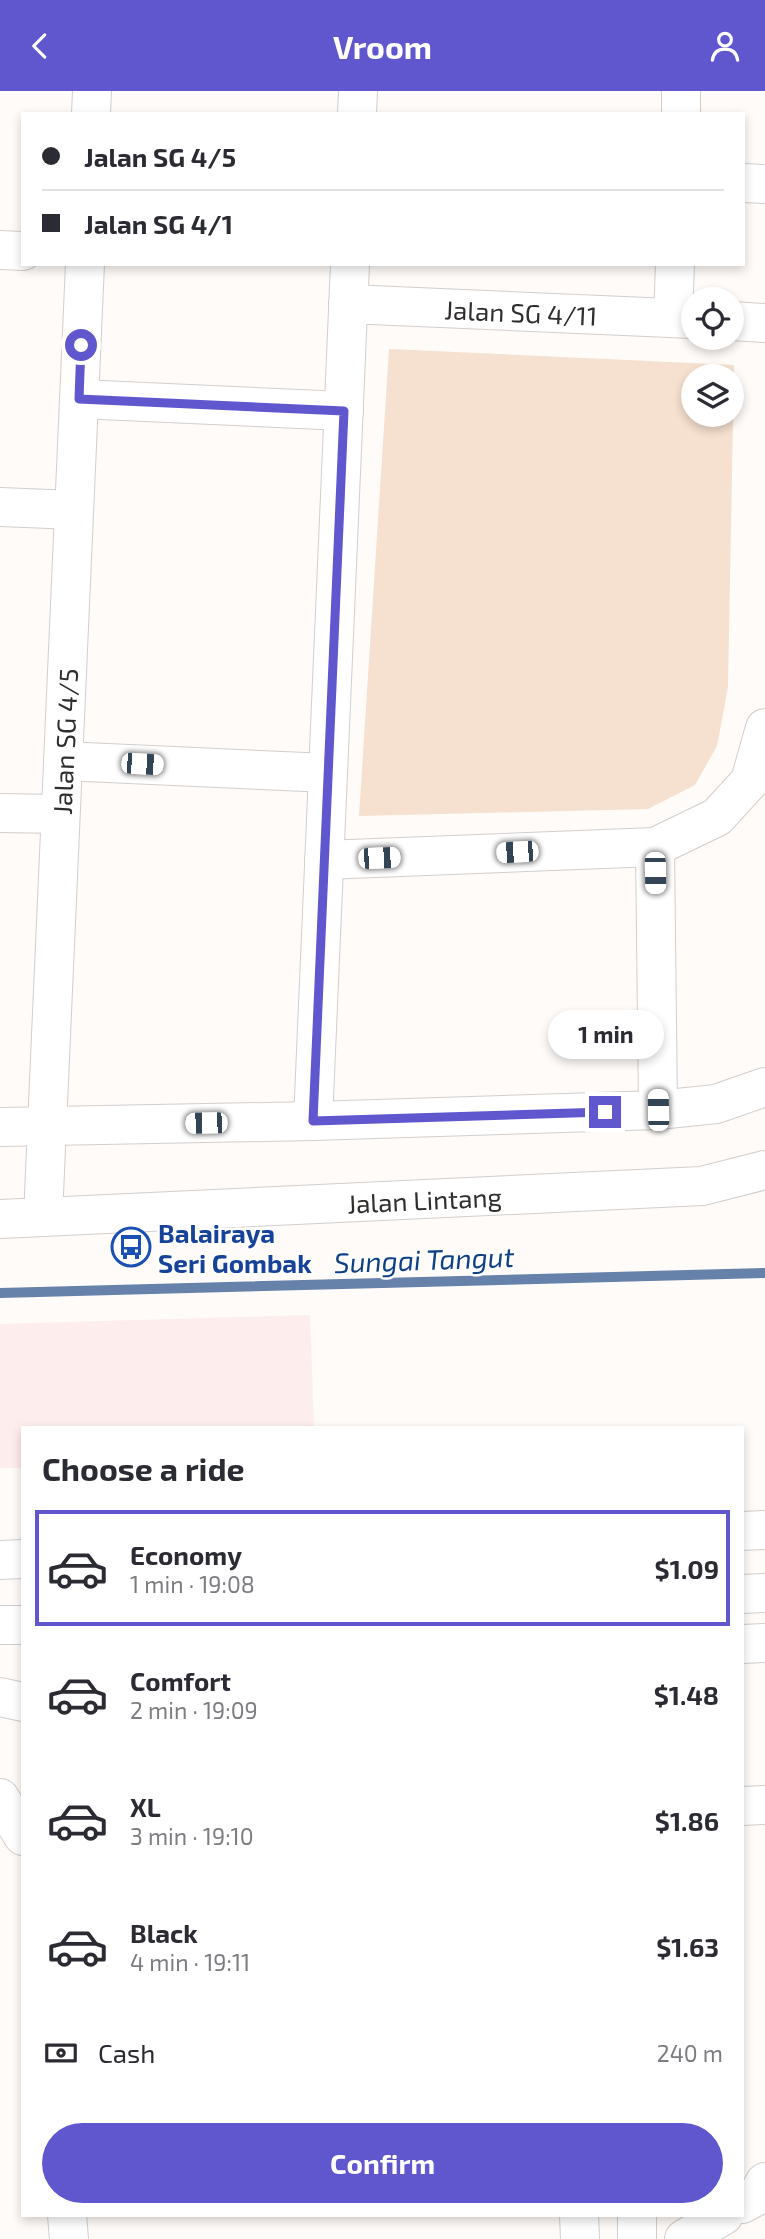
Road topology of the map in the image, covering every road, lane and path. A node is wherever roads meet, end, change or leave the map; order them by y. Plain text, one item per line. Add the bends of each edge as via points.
1 (92, 91) edge
2 (358, 91) edge
3 (681, 91) edge
4 (91, 112) edge
5 (357, 112) edge
6 (681, 112) edge
7 (745, 183) edge
8 (765, 184) edge
9 (0, 250) edge
10 (21, 251) edge
11 (85, 266) edge
12 (350, 266) edge
13 (675, 266) edge
14 (348, 304) junction
15 (681, 305) edge
16 (681, 319) edge
17 (744, 322) edge
18 (765, 323) edge
19 (79, 399) junction
20 (344, 411) junction
21 (0, 507) edge
22 (74, 510) junction
23 (765, 729) edge
24 (63, 761) junction
25 (328, 773) junction
26 (0, 813) edge
27 (60, 814) junction
28 (655, 847) junction
29 (324, 860) junction
30 (765, 1087) edge
31 (658, 1110) junction
32 (313, 1121) junction
33 (47, 1126) junction
34 (0, 1127) edge
35 (765, 1170) edge
36 (43, 1217) junction
37 (0, 1219) edge
38 (765, 1530) edge
39 (744, 1531) edge
40 (21, 1559) edge
41 (0, 1560) edge
42 (765, 1593) edge
43 (744, 1594) edge
44 (0, 1625) edge
45 (21, 1625) edge
46 (765, 1643) edge
47 (744, 1644) edge
48 (0, 1697) edge
49 (21, 1702) edge
50 (0, 1798) edge
51 (765, 1805) edge
52 (744, 1806) edge
53 (21, 1833) edge
54 (765, 2182) edge
55 (744, 2203) edge
56 (67, 2217) edge
57 (579, 2217) edge
58 (637, 2217) edge
59 (721, 2217) edge
60 (69, 2239) edge
61 (580, 2239) edge
62 (637, 2239) edge
63 (684, 2239) edge

1 - 4 main road
2 - 5 main road
3 - 6 main road
7 - 8 main road
9 - 10 main road
11 - 19 main road, Jalan SG 4/5
12 - 14 main road
13 - 15 main road
14 - 16 main road, Jalan SG 4/11
14 - 20 main road
17 - 18 main road
19 - 20 main road
19 - 22 main road, Jalan SG 4/5
20 - 25 main road
21 - 22 main road
22 - 24 main road, Jalan SG 4/5
23 - 28 main road via 750,781 717,817
24 - 25 main road
24 - 27 main road, Jalan SG 4/5
25 - 29 main road
26 - 27 main road
27 - 33 main road, Jalan SG 4/5
28 - 29 main road
28 - 31 main road
29 - 32 main road
30 - 31 main road via 716,1104
31 - 32 main road
32 - 33 main road
33 - 34 main road
33 - 36 main road, Jalan SG 4/5
35 - 36 main road, Jalan Lintang via 702,1186
36 - 37 main road, Jalan Lintang
38 - 39 main road
40 - 41 main road
42 - 43 main road
44 - 45 main road
46 - 47 main road
48 - 49 main road
50 - 53 main road
51 - 52 main road
54 - 55 main road via 757,2196
56 - 60 main road
57 - 61 main road
58 - 62 main road
59 - 63 main road

